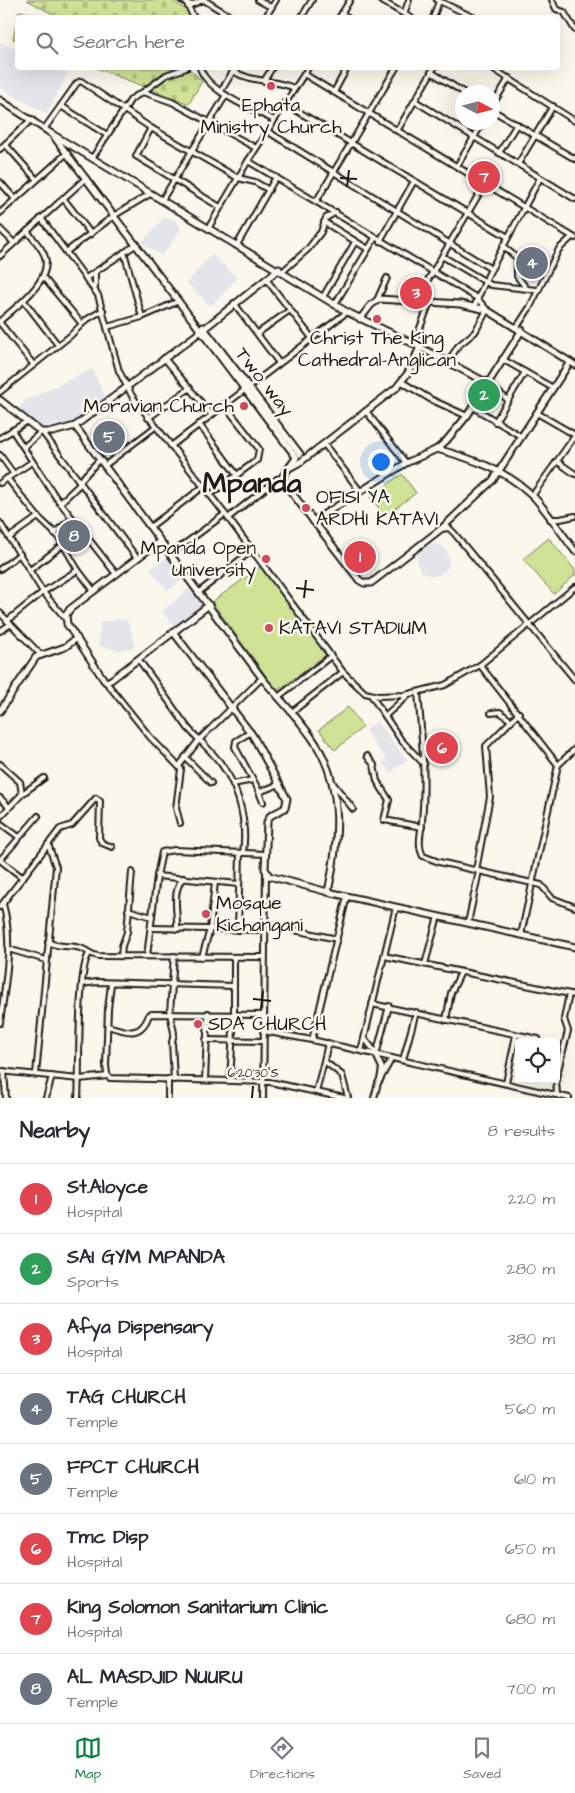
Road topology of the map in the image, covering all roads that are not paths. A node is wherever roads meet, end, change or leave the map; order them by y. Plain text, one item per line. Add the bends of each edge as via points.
1 (181, 0) edge
2 (204, 0) edge
3 (258, 0) edge
4 (276, 0) edge
5 (312, 0) edge
6 (350, 0) edge
7 (380, 0) edge
8 (409, 0) edge
9 (552, 0) edge
10 (438, 1) edge
11 (186, 3) junction
12 (271, 8) junction
13 (465, 11) junction
14 (404, 14) joint
15 (192, 15) edge
16 (227, 15) edge
17 (267, 15) edge
18 (304, 15) edge
19 (340, 15) edge
20 (434, 15) edge
21 (463, 15) edge
22 (471, 15) edge
23 (575, 30) edge
24 (176, 70) edge
25 (202, 70) edge
26 (233, 70) edge
27 (235, 70) edge
28 (271, 70) edge
29 (307, 70) edge
30 (346, 70) edge
31 (395, 70) edge
32 (497, 70) edge
33 (431, 72) joint
34 (304, 74) junction
35 (509, 78) junction
36 (264, 81) junction
37 (455, 87) edge
38 (294, 88) junction
39 (220, 91) junction
40 (142, 92) junction
41 (334, 92) junction
42 (500, 93) edge
43 (226, 95) junction
44 (0, 100) edge
45 (415, 101) junction
46 (284, 103) junction
47 (61, 106) junction
48 (553, 106) junction
49 (124, 110) junction
50 (368, 114) junction
51 (500, 114) edge
52 (32, 119) junction
53 (274, 120) junction
54 (575, 121) edge
55 (209, 123) junction
56 (517, 124) junction
57 (45, 128) junction
58 (151, 128) junction
59 (478, 130) edge
60 (267, 131) junction
61 (397, 131) junction
62 (52, 134) junction
63 (535, 135) junction
64 (107, 136) junction
65 (474, 137) junction
66 (5, 144) junction
67 (351, 144) junction
68 (256, 148) junction
69 (0, 149) edge
70 (192, 151) junction
71 (499, 152) junction
72 (67, 153) junction
73 (93, 157) junction
74 (575, 159) edge
75 (248, 160) junction
76 (518, 164) junction
77 (457, 166) junction
78 (334, 172) junction
79 (276, 177) junction
80 (86, 178) junction
81 (238, 178) junction
82 (540, 178) junction
83 (36, 179) junction
84 (174, 180) junction
85 (414, 181) junction
86 (0, 182) edge
87 (485, 184) junction
88 (269, 190) junction
89 (150, 194) dead end
90 (63, 198) junction
91 (15, 199) junction
92 (575, 199) edge
93 (162, 200) junction
94 (316, 200) junction
95 (220, 207) junction
96 (524, 208) junction
97 (398, 211) junction
98 (336, 212) junction
99 (0, 213) edge
100 (468, 214) junction
101 (115, 215) junction
102 (40, 218) junction
103 (324, 222) junction
104 (209, 227) junction
105 (27, 231) junction
106 (1, 232) edge
107 (91, 234) junction
108 (508, 237) junction
109 (375, 238) junction
110 (574, 238) edge
111 (380, 240) junction
112 (356, 242) junction
113 (14, 243) junction
114 (450, 243) junction
115 (137, 244) junction
116 (237, 244) junction
117 (503, 246) junction
118 (368, 249) junction
119 (66, 252) junction
120 (124, 252) junction
121 (0, 256) edge
122 (442, 256) junction
123 (491, 269) junction
124 (281, 270) junction
125 (434, 271) junction
126 (95, 273) junction
127 (44, 277) junction
128 (86, 278) junction
129 (387, 278) dead end
130 (266, 279) junction
131 (484, 282) junction
132 (425, 286) junction
133 (95, 288) junction
134 (526, 288) junction
135 (537, 290) junction
136 (323, 297) junction
137 (477, 298) junction
138 (377, 300) junction
139 (416, 300) junction
140 (24, 301) junction
141 (179, 301) junction
142 (429, 302) junction
143 (234, 303) junction
144 (335, 304) junction
145 (474, 306) junction
146 (103, 310) junction
147 (290, 310) junction
148 (487, 310) junction
149 (347, 312) junction
150 (142, 317) junction
151 (360, 319) junction
152 (0, 322) edge
153 (82, 324) junction
154 (107, 327) junction
155 (519, 329) junction
156 (202, 330) junction
157 (258, 333) junction
158 (312, 338) junction
159 (414, 344) junction
160 (58, 345) junction
161 (420, 347) junction
162 (164, 358) junction
163 (502, 359) junction
164 (448, 362) junction
165 (279, 363) junction
166 (33, 364) junction
167 (572, 364) edge
168 (525, 372) junction
169 (402, 382) junction
170 (487, 384) junction
171 (126, 386) junction
172 (246, 387) junction
173 (190, 388) junction
174 (553, 388) junction
175 (0, 392) edge
176 (0, 400) edge
177 (508, 400) junction
178 (224, 404) junction
179 (473, 407) junction
180 (366, 411) junction
181 (537, 413) junction
182 (211, 414) junction
183 (467, 416) junction
184 (148, 418) junction
185 (26, 422) junction
186 (495, 422) junction
187 (199, 424) junction
188 (75, 426) junction
189 (155, 426) junction
190 (12, 430) junction
191 (42, 432) junction
192 (575, 435) edge
193 (522, 437) junction
194 (0, 438) edge
195 (446, 442) junction
196 (324, 444) junction
197 (171, 446) junction
198 (24, 447) junction
199 (438, 449) junction
200 (447, 451) junction
201 (0, 455) edge
202 (299, 458) junction
203 (100, 459) junction
204 (32, 462) junction
205 (558, 462) junction
206 (406, 463) junction
207 (104, 466) junction
208 (286, 469) junction
209 (499, 471) junction
210 (13, 474) junction
211 (236, 474) junction
212 (575, 474) edge
213 (7, 478) junction
214 (283, 478) junction
215 (80, 483) junction
216 (0, 484) edge
217 (203, 487) junction
218 (360, 491) junction
219 (210, 495) junction
220 (532, 496) junction
221 (60, 502) junction
222 (226, 516) junction
223 (575, 516) edge
224 (38, 517) junction
225 (550, 518) junction
226 (72, 519) junction
227 (314, 521) junction
228 (449, 521) junction
229 (0, 523) edge
230 (150, 527) junction
231 (440, 529) junction
232 (451, 530) junction
233 (54, 532) junction
234 (10, 537) junction
235 (160, 541) junction
236 (64, 544) junction
237 (251, 551) junction
238 (575, 551) edge
239 (20, 554) junction
240 (171, 554) junction
241 (137, 558) junction
242 (0, 569) edge
243 (30, 570) junction
244 (78, 570) junction
245 (116, 574) junction
246 (575, 587) edge
247 (94, 591) junction
248 (43, 592) junction
249 (199, 592) junction
250 (209, 605) junction
251 (0, 613) edge
252 (66, 619) junction
253 (9, 622) junction
254 (527, 624) junction
255 (0, 631) edge
256 (174, 633) junction
257 (77, 638) junction
258 (41, 655) junction
259 (331, 656) junction
260 (138, 659) junction
261 (480, 665) junction
262 (343, 672) junction
263 (262, 678) junction
264 (575, 680) edge
265 (106, 682) junction
266 (418, 693) junction
267 (409, 694) junction
268 (371, 695) junction
269 (278, 697) junction
270 (230, 707) junction
271 (0, 711) edge
272 (292, 712) junction
273 (491, 713) dead end
274 (518, 713) junction
275 (386, 714) junction
276 (510, 720) junction
277 (251, 732) junction
278 (198, 740) junction
279 (575, 749) edge
280 (367, 756) dead end
281 (185, 757) junction
282 (0, 764) edge
283 (424, 764) junction
284 (558, 765) junction
285 (179, 766) junction
286 (44, 778) dead end
287 (253, 780) junction
288 (332, 782) junction
289 (211, 783) dead end
290 (232, 784) junction
291 (280, 784) junction
292 (259, 792) junction
293 (22, 794) junction
294 (0, 798) edge
295 (263, 802) dead end
296 (9, 807) junction
297 (353, 809) dead end
298 (38, 816) dead end
299 (0, 817) edge
300 (0, 823) edge
301 (180, 823) dead end
302 (422, 827) junction
303 (19, 837) junction
304 (48, 844) junction
305 (112, 847) dead end
306 (242, 853) junction
307 (266, 854) junction
308 (0, 860) edge
309 (477, 870) junction
310 (132, 872) dead end
311 (266, 873) junction
312 (157, 876) junction
313 (23, 878) junction
314 (183, 878) junction
315 (273, 878) junction
316 (215, 882) junction
317 (533, 883) junction
318 (239, 884) junction
319 (265, 884) junction
320 (328, 892) junction
321 (346, 896) junction
322 (2, 905) edge
323 (575, 906) edge
324 (396, 907) junction
325 (128, 910) junction
326 (438, 916) junction
327 (152, 917) junction
328 (468, 923) junction
329 (266, 924) junction
330 (151, 928) junction
331 (177, 928) junction
332 (210, 930) junction
333 (238, 930) junction
334 (266, 930) junction
335 (521, 935) junction
336 (337, 939) junction
337 (48, 942) junction
338 (575, 947) edge
339 (8, 949) junction
340 (89, 954) junction
341 (121, 956) junction
342 (147, 956) junction
343 (174, 956) junction
344 (384, 956) junction
345 (202, 957) junction
346 (234, 957) junction
347 (265, 957) junction
348 (46, 960) junction
349 (425, 964) junction
350 (455, 971) junction
351 (461, 972) junction
352 (457, 976) junction
353 (82, 984) junction
354 (111, 984) junction
355 (172, 985) junction
356 (234, 986) junction
357 (570, 994) junction
358 (2, 995) edge
359 (575, 995) edge
360 (372, 1004) junction
361 (389, 1006) junction
362 (416, 1012) junction
363 (170, 1013) junction
364 (208, 1014) junction
365 (234, 1014) junction
366 (264, 1015) junction
367 (446, 1020) junction
368 (0, 1023) edge
369 (108, 1026) junction
370 (263, 1031) junction
371 (516, 1035) junction
372 (532, 1038) edge
373 (364, 1039) junction
374 (206, 1040) junction
375 (312, 1040) junction
376 (232, 1041) junction
377 (263, 1041) junction
378 (328, 1043) junction
379 (361, 1051) junction
380 (376, 1054) junction
381 (383, 1056) junction
382 (392, 1058) junction
383 (403, 1060) junction
384 (324, 1061) junction
385 (560, 1063) edge
386 (388, 1066) junction
387 (1, 1072) edge
388 (36, 1074) junction
389 (52, 1076) junction
390 (108, 1076) junction
391 (79, 1079) junction
392 (168, 1079) junction
393 (174, 1080) junction
394 (205, 1080) junction
395 (230, 1080) junction
396 (380, 1080) junction
397 (263, 1081) junction
398 (506, 1083) junction
399 (556, 1083) edge
400 (316, 1092) junction
401 (558, 1095) junction
402 (6, 1098) edge
403 (46, 1098) edge
404 (78, 1098) edge
405 (168, 1098) edge
406 (263, 1098) edge
407 (346, 1098) edge
408 (374, 1098) edge
409 (569, 1098) edge

1 - 11 street
2 - 11 street via 195,5
2 - 16 street
3 - 12 street
4 - 12 street
5 - 18 street
6 - 19 street
7 - 14 street
8 - 14 street
9 - 23 street
10 - 13 street
10 - 20 street
11 - 15 street
12 - 17 street
13 - 21 street
13 - 22 street
24 - 40 street
25 - 39 street
26 - 39 street
27 - 36 street via 248,79
28 - 36 street
29 - 34 street
30 - 41 street
31 - 50 street
32 - 35 street
33 - 37 street
33 - 45 street
34 - 38 street
34 - 41 street
35 - 42 street
35 - 48 street
36 - 38 street
38 - 46 street
39 - 43 street
40 - 49 street via 135,95
40 - 55 street via 172,102
41 - 50 street
43 - 53 street
43 - 55 street
44 - 52 street
45 - 61 street
45 - 65 street
46 - 53 street
46 - 67 street
47 - 49 street via 80,81
47 - 57 street
47 - 64 street
48 - 54 street
48 - 63 street
49 - 58 street
49 - 64 street
50 - 61 street
50 - 67 street
51 - 56 street
52 - 57 street
52 - 66 street
53 - 60 street
55 - 68 street
55 - 70 street
56 - 63 street
56 - 71 street
57 - 62 street
58 - 70 street
58 - 84 street via 136,156
59 - 65 street
60 - 68 street
60 - 78 street
61 - 77 street
62 - 72 street
62 - 73 street
63 - 74 street
63 - 76 street
64 - 73 street
65 - 71 street
65 - 77 street
66 - 69 street
66 - 83 street
67 - 78 street
67 - 85 street
68 - 75 street
70 - 81 street
70 - 84 street
71 - 76 street
72 - 80 street
72 - 83 street
73 - 93 street
75 - 79 street
75 - 81 street
76 - 82 street
77 - 87 street
78 - 94 street
78 - 97 street
79 - 88 street
79 - 94 street
80 - 90 street
80 - 101 street
81 - 88 street
81 - 95 street
82 - 92 street
82 - 96 street
83 - 91 street
84 - 93 street
84 - 95 street
85 - 97 street
85 - 100 street
86 - 91 street
87 - 96 street
87 - 100 street
88 - 116 street
89 - 101 street
90 - 102 street
90 - 107 street
91 - 99 street
93 - 104 street
94 - 98 street
95 - 104 street
96 - 108 street
96 - 110 street
97 - 111 street
97 - 114 street
98 - 103 street
98 - 109 street
100 - 108 street
100 - 114 street
101 - 107 street
101 - 115 street
102 - 105 street
102 - 119 street
103 - 112 street
103 - 124 street via 321,232 308,249
104 - 116 street
105 - 113 street
105 - 127 street via 44,254
106 - 113 street
107 - 119 street
108 - 117 street
109 - 111 street
109 - 118 street
110 - 135 street via 559,249
111 - 125 street
112 - 118 street
112 - 136 street
113 - 121 street
114 - 122 street
114 - 123 street
115 - 120 street
115 - 141 street
116 - 124 street
117 - 123 street
117 - 134 street via 517,258 517,276
118 - 144 street
119 - 128 street
120 - 126 street
120 - 150 street
122 - 125 street
122 - 131 street
123 - 131 street
124 - 130 street
124 - 136 street
125 - 132 street
125 - 137 street
126 - 128 street
126 - 133 street
127 - 140 street
127 - 153 street
128 - 133 street
129 - 138 street
130 - 143 street
130 - 147 street
131 - 134 street
131 - 137 street
132 - 139 street
132 - 142 street
133 - 146 street
134 - 135 street
135 - 155 street
136 - 144 street
137 - 145 street
137 - 148 street
138 - 139 street
138 - 151 street
139 - 142 street
140 - 152 street
140 - 160 street
141 - 150 street
141 - 156 street
142 - 145 street
142 - 159 street
143 - 156 street
143 - 157 street
144 - 149 street
145 - 148 street
146 - 153 street
146 - 154 street
147 - 157 street
147 - 158 street
148 - 155 street
148 - 164 street via 475,332 458,346
149 - 151 street
149 - 158 street
150 - 154 street
151 - 159 street
152 - 166 street
153 - 160 street
154 - 171 street
155 - 163 street
155 - 167 street
156 - 162 street
156 - 172 street
157 - 165 street
158 - 165 street
159 - 161 street
160 - 166 street
161 - 164 street
161 - 169 street
162 - 171 street
162 - 173 street
163 - 168 street
163 - 170 street
164 - 170 street
165 - 172 street
166 - 175 street
167 - 174 street
168 - 174 street
168 - 177 street
169 - 180 street
169 - 183 street
170 - 177 street
170 - 179 street
171 - 184 street
171 - 188 street
172 - 178 street
172 - 202 street, Two way
172 - 202 street
173 - 182 street
173 - 184 street
174 - 181 street
176 - 185 street
177 - 186 street
178 - 182 street
178 - 211 street via 259,450 256,460
179 - 183 street
179 - 186 street
180 - 196 street
180 - 206 street
181 - 192 street
181 - 193 street
182 - 187 street
183 - 195 street
184 - 189 street
185 - 190 street
185 - 191 street
186 - 193 street
187 - 197 street
187 - 211 street
188 - 191 street
188 - 203 street
189 - 197 street
189 - 207 street
190 - 194 street
190 - 198 street
191 - 198 street
191 - 215 street
192 - 205 street
193 - 209 street
195 - 199 street
195 - 200 street
196 - 202 street
196 - 218 street
197 - 217 street
198 - 204 street
199 - 200 street
199 - 206 street
200 - 209 street
201 - 210 street
202 - 208 street
202 - 208 street
203 - 207 street
203 - 215 street
204 - 210 street
204 - 221 street
205 - 212 street
205 - 220 street
206 - 218 street
207 - 230 street
208 - 214 street
209 - 220 street
209 - 228 street
210 - 213 street
211 - 219 street
213 - 216 street
213 - 224 street
214 - 222 street
214 - 227 street
215 - 221 street
215 - 241 street
217 - 219 street
217 - 230 street
218 - 227 street
219 - 222 street
220 - 225 street
221 - 226 street
222 - 237 street
222 - 240 street
223 - 225 street
224 - 233 street
224 - 234 street
225 - 238 street
226 - 233 street
226 - 245 street
227 - 231 street via 358,580 364,583 372,583
228 - 231 street
228 - 232 street
229 - 234 street
230 - 235 street
231 - 232 street
232 - 254 street
233 - 236 street
234 - 239 street
235 - 240 street
235 - 241 street
236 - 243 street
236 - 244 street
237 - 249 street
237 - 259 street
239 - 242 street
239 - 243 street
240 - 249 street
241 - 245 street
243 - 248 street
244 - 247 street
244 - 248 street
245 - 247 street
246 - 254 street
247 - 252 street via 70,609
248 - 252 street
248 - 253 street
249 - 250 street
250 - 256 street
250 - 263 street
251 - 253 street
252 - 257 street
253 - 255 street
253 - 258 street
254 - 261 street
254 - 264 street
256 - 260 street
256 - 270 street
257 - 258 street via 65,647
257 - 265 street
258 - 271 street via 28,666
259 - 262 street
259 - 269 street
260 - 265 street
260 - 278 street
261 - 266 street via 458,680
261 - 274 street
262 - 268 street
262 - 272 street
263 - 269 street
263 - 270 street
265 - 285 street via 150,737
266 - 267 street
266 - 283 street
267 - 268 street
267 - 275 street
268 - 275 street
269 - 272 street
270 - 277 street
270 - 278 street
272 - 288 street via 315,742
273 - 276 street via 500,712
274 - 276 street
274 - 284 street
275 - 283 street via 401,740
276 - 309 street via 486,746 490,797
277 - 287 street via 236,742 235,747
277 - 291 street
278 - 281 street
278 - 290 street via 220,762
279 - 284 street
280 - 302 street via 389,800 384,820
281 - 285 street
281 - 289 street
282 - 293 street via 20,782
283 - 302 street
284 - 317 street
285 - 301 street via 182,772 176,808
286 - 293 street
287 - 290 street
287 - 292 street
288 - 297 street
288 - 320 street via 338,832
290 - 306 street via 244,827
291 - 292 street
291 - 307 street via 287,804 268,819
292 - 295 street
293 - 296 street
294 - 296 street
296 - 299 street
298 - 303 street
300 - 303 street
302 - 309 street via 420,845 426,858
303 - 308 street
304 - 305 street via 60,829 72,825 97,798 100,801 99,838
304 - 313 street
304 - 337 street via 56,867
306 - 307 street
306 - 312 street via 165,850
306 - 318 street
307 - 311 street
308 - 313 street
309 - 317 street
309 - 328 street
310 - 325 street
311 - 315 street
311 - 319 street
312 - 314 street
312 - 327 street
313 - 322 street
314 - 316 street
314 - 331 street via 175,897
315 - 319 street
315 - 320 street
316 - 318 street
316 - 332 street
317 - 323 street via 540,885 552,898
317 - 335 street
318 - 333 street
319 - 329 street
320 - 321 street
321 - 324 street
321 - 336 street
322 - 339 street via 7,920
324 - 326 street
324 - 344 street
325 - 327 street
325 - 341 street
326 - 328 street
326 - 349 street
327 - 330 street
328 - 335 street
329 - 334 street
329 - 336 street
330 - 331 street
330 - 342 street
331 - 332 street
332 - 333 street
332 - 345 street
333 - 334 street
334 - 347 street
335 - 338 street
336 - 375 street
337 - 340 street via 58,947 82,949
337 - 348 street
339 - 348 street
339 - 358 street
340 - 341 street
340 - 353 street via 85,960
341 - 342 street
342 - 343 street
343 - 345 street
343 - 355 street
344 - 349 street
344 - 360 street
345 - 346 street
346 - 347 street
346 - 356 street
347 - 366 street
348 - 388 street
349 - 350 street
350 - 351 street
350 - 352 street
351 - 352 street
351 - 357 street
352 - 367 street
353 - 354 street
353 - 391 street
354 - 355 street
354 - 369 street
355 - 356 street
355 - 363 street
356 - 365 street
357 - 359 street
357 - 385 street via 564,1019 568,1031
358 - 368 street
360 - 361 street
360 - 373 street
361 - 362 street
361 - 380 street
362 - 367 street
362 - 383 street
363 - 364 street
363 - 369 street via 150,1014 143,1027 136,1031
363 - 393 street via 174,1032
364 - 365 street
364 - 374 street
365 - 366 street
365 - 376 street
366 - 370 street
367 - 371 street
369 - 390 street
370 - 375 street
370 - 377 street
371 - 372 street
371 - 398 street
373 - 379 street
373 - 380 street
374 - 376 street
374 - 394 street
375 - 378 street
376 - 377 street
376 - 395 street
377 - 397 street
378 - 379 street
378 - 384 street
379 - 380 street
380 - 381 street
380 - 396 street via 382,1068
381 - 382 street
381 - 386 street
382 - 383 street
382 - 386 street
383 - 398 street
384 - 400 street
384 - 407 street via 342,1075
386 - 396 street
387 - 388 street
387 - 402 street
388 - 389 street
389 - 391 street
389 - 403 street
390 - 391 street
390 - 392 street via 116,1079
391 - 404 street
392 - 393 street
392 - 405 street
393 - 394 street
394 - 395 street
395 - 397 street
396 - 408 street
397 - 400 street
397 - 406 street
398 - 401 street
399 - 401 street
400 - 407 street
401 - 409 street

